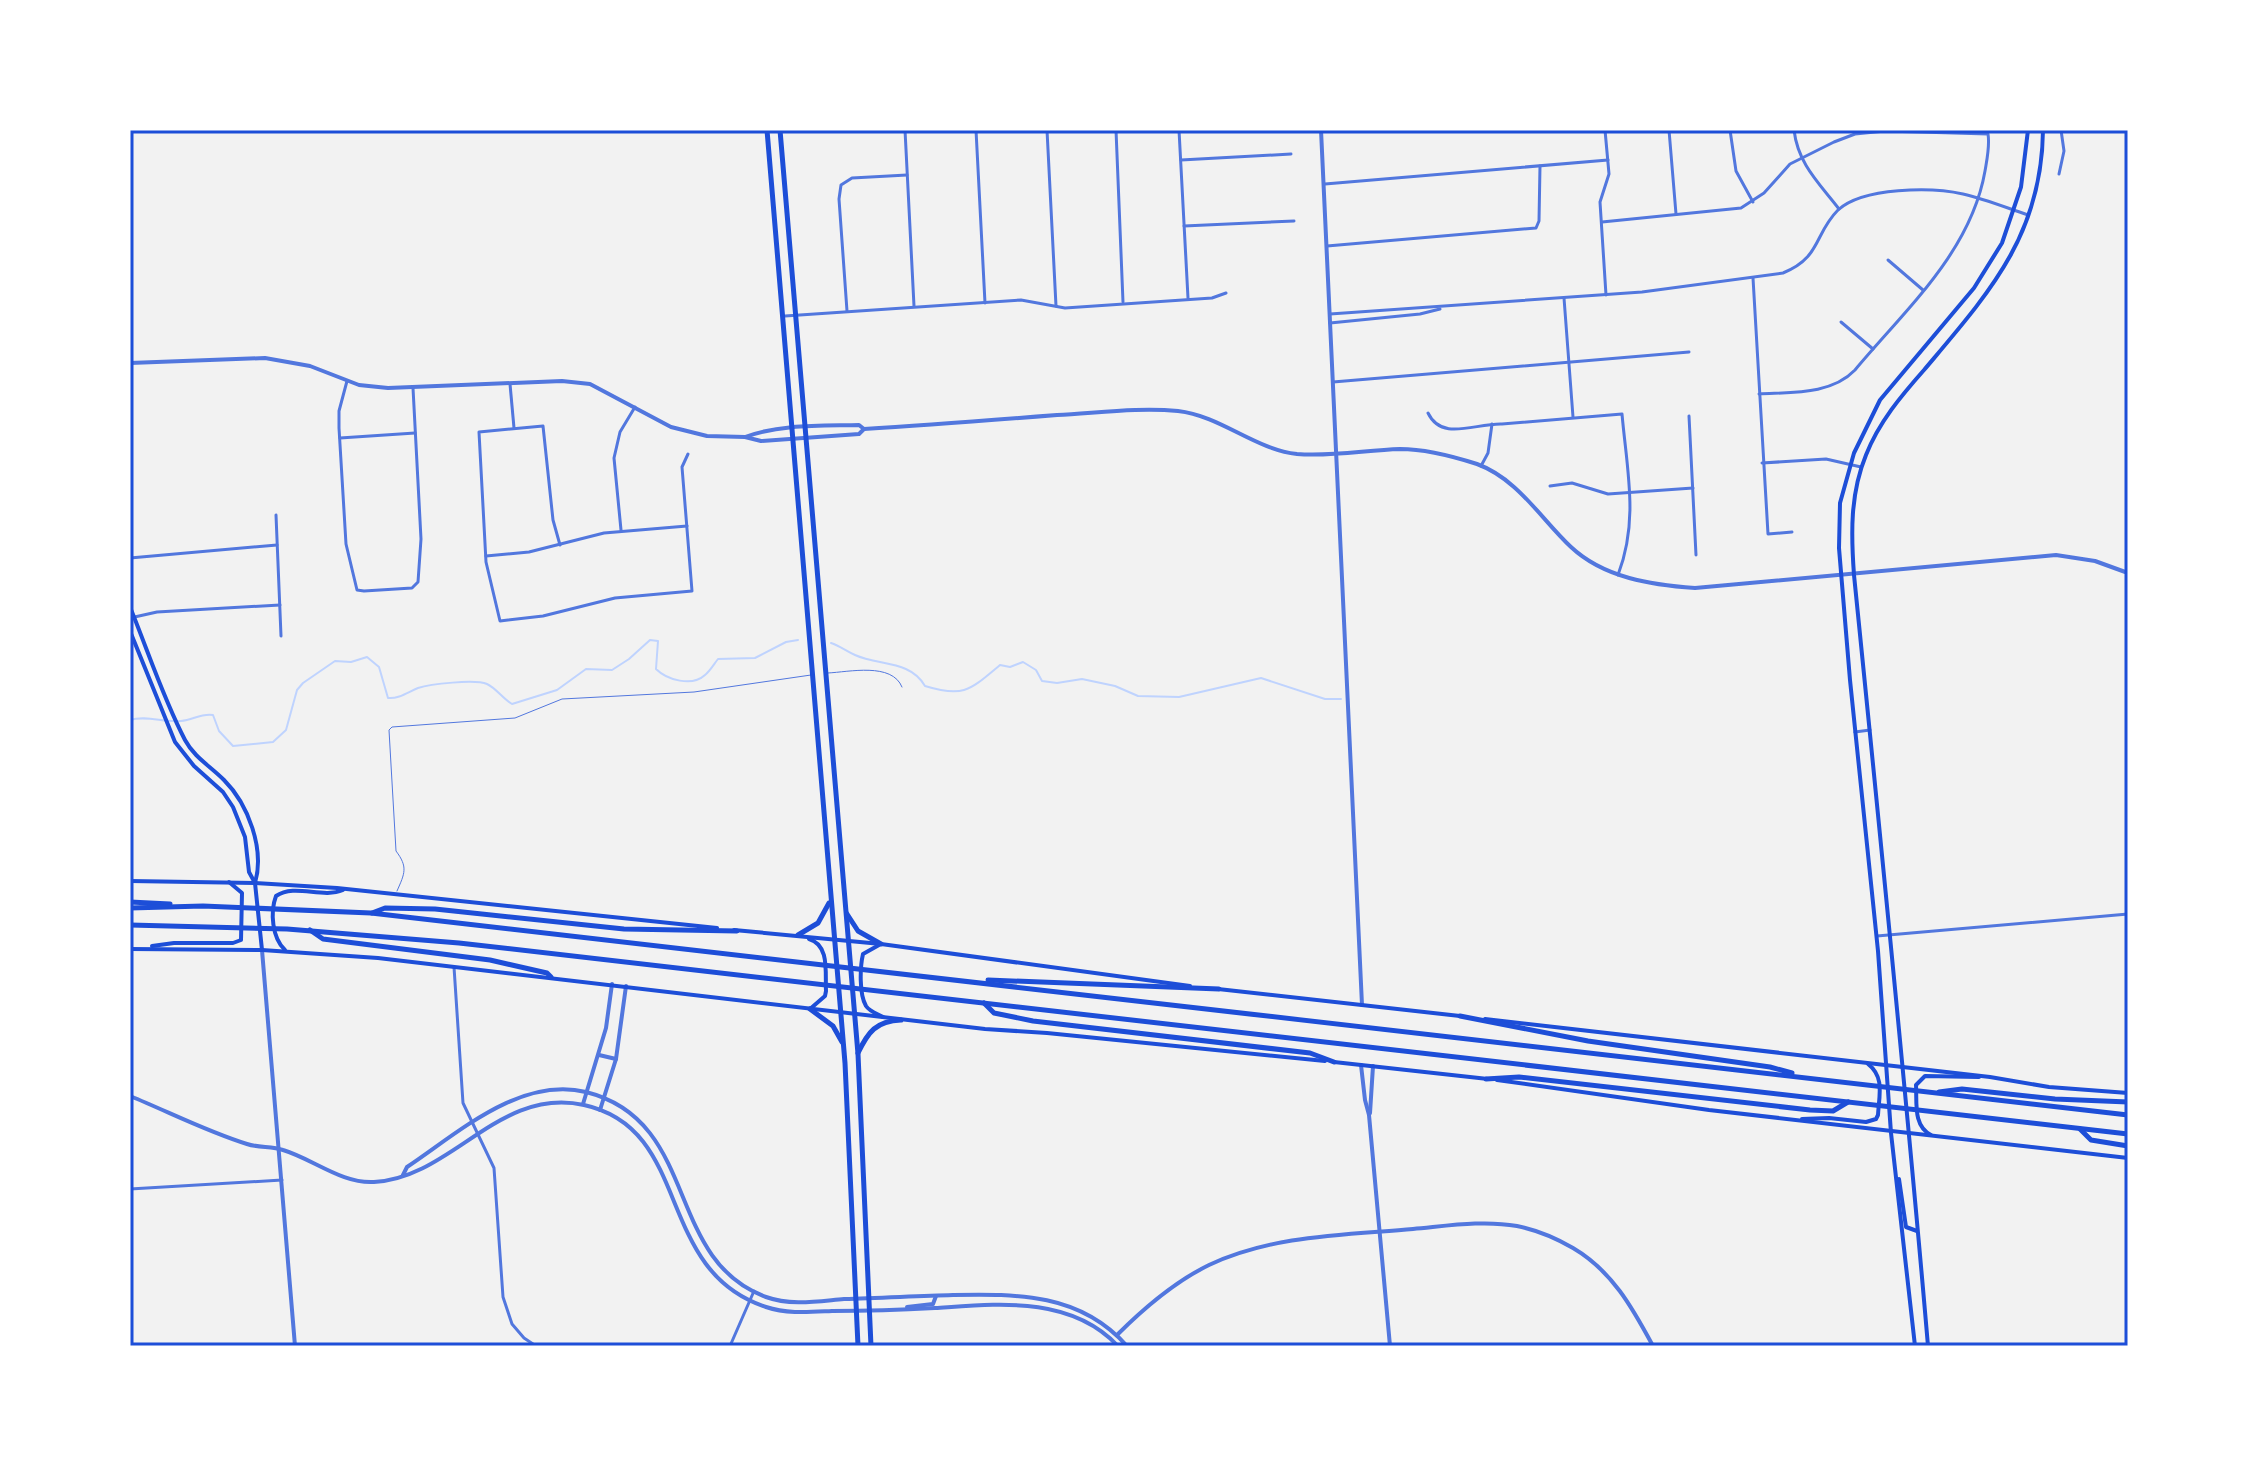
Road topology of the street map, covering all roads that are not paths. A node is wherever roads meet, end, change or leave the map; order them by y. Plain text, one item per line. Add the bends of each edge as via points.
1 (767, 130) edge
2 (780, 130) edge
3 (905, 130) edge
4 (976, 130) edge
5 (1047, 130) edge
6 (1116, 130) edge
7 (1179, 130) edge
8 (1321, 130) edge
9 (1605, 130) edge
10 (1669, 130) edge
11 (1730, 130) edge
12 (1794, 130) edge
13 (2028, 130) edge
14 (2043, 130) edge
15 (2061, 130) edge
16 (1291, 154) dead end
17 (1800, 158) junction
18 (1181, 160) junction
19 (1608, 160) junction
20 (1540, 166) junction
21 (2059, 174) dead end
22 (907, 175) junction
23 (1324, 185) junction
24 (1978, 198) junction
25 (1753, 202) junction
26 (1839, 209) junction
27 (2015, 211) junction
28 (1676, 215) junction
29 (2028, 215) junction
30 (1294, 221) dead end
31 (1602, 222) junction
32 (1184, 226) junction
33 (1327, 246) junction
34 (1888, 260) dead end
35 (1753, 278) junction
36 (1923, 290) junction
37 (1226, 293) dead end
38 (1606, 295) junction
39 (1564, 298) junction
40 (1188, 300) junction
41 (985, 303) junction
42 (1124, 304) junction
43 (1056, 307) junction
44 (1443, 307) junction
45 (914, 308) junction
46 (847, 312) junction
47 (1330, 314) junction
48 (796, 315) junction
49 (783, 316) junction
50 (1841, 322) dead end
51 (1330, 323) junction
52 (1939, 330) junction
53 (1950, 339) junction
54 (1873, 349) junction
55 (1689, 352) dead end
56 (1569, 362) junction
57 (130, 363) edge
58 (347, 381) junction
59 (1333, 382) junction
60 (510, 384) junction
61 (413, 388) junction
62 (1759, 394) junction
63 (635, 407) junction
64 (1428, 413) dead end
65 (1689, 416) dead end
66 (1573, 418) junction
67 (1492, 424) junction
68 (793, 428) junction
69 (805, 428) junction
70 (514, 429) junction
71 (864, 429) junction
72 (415, 433) junction
73 (745, 437) junction
74 (805, 437) junction
75 (340, 438) junction
76 (794, 438) junction
77 (688, 454) dead end
78 (1338, 454) junction
79 (1762, 463) junction
80 (1850, 463) junction
81 (1481, 466) junction
82 (1861, 467) junction
83 (1550, 486) dead end
84 (1693, 488) junction
85 (1629, 494) junction
86 (276, 515) dead end
87 (687, 526) junction
88 (621, 531) junction
89 (1792, 532) dead end
90 (277, 545) junction
91 (560, 545) junction
92 (1696, 555) dead end
93 (486, 556) junction
94 (130, 558) edge
95 (2128, 573) edge
96 (1618, 575) junction
97 (1854, 575) junction
98 (1842, 576) junction
99 (280, 605) junction
100 (130, 607) edge
101 (132, 617) edge
102 (130, 631) edge
103 (281, 636) dead end
104 (148, 652) junction
105 (140, 656) junction
106 (825, 673) junction
107 (813, 675) junction
108 (902, 687) dead end
109 (1870, 730) junction
110 (1855, 732) junction
111 (239, 799) junction
112 (233, 807) junction
113 (838, 818) junction
114 (825, 820) junction
115 (130, 881) edge
116 (228, 882) junction
117 (255, 883) junction
118 (345, 889) junction
119 (395, 894) junction
120 (830, 898) junction
121 (130, 902) edge
122 (203, 906) junction
123 (130, 908) edge
124 (845, 909) junction
125 (371, 913) junction
126 (2128, 914) edge
127 (130, 925) edge
128 (309, 930) junction
129 (737, 931) junction
130 (798, 935) junction
131 (1890, 935) junction
132 (1876, 936) junction
133 (834, 939) junction
134 (847, 941) junction
135 (881, 944) junction
136 (141, 948) junction
137 (130, 949) edge
138 (262, 950) junction
139 (287, 952) junction
140 (454, 967) junction
141 (551, 977) junction
142 (950, 979) junction
143 (612, 984) junction
144 (626, 986) junction
145 (1219, 989) junction
146 (984, 1003) junction
147 (1362, 1005) junction
148 (810, 1009) junction
149 (840, 1013) junction
150 (854, 1015) junction
151 (1460, 1016) junction
152 (886, 1018) junction
153 (901, 1020) junction
154 (843, 1046) junction
155 (858, 1054) junction
156 (599, 1055) junction
157 (616, 1059) junction
158 (1334, 1062) junction
159 (1865, 1062) junction
160 (1361, 1065) junction
161 (1887, 1065) junction
162 (1373, 1066) junction
163 (1904, 1068) junction
164 (1990, 1077) junction
165 (1808, 1078) junction
166 (1486, 1079) junction
167 (586, 1093) junction
168 (1926, 1093) junction
169 (2128, 1093) edge
170 (130, 1096) edge
171 (604, 1099) junction
172 (1848, 1102) junction
173 (2128, 1102) edge
174 (583, 1104) junction
175 (600, 1110) junction
176 (1369, 1115) junction
177 (2128, 1115) edge
178 (1792, 1119) junction
179 (472, 1123) junction
180 (2079, 1128) junction
181 (478, 1133) junction
182 (1891, 1133) junction
183 (1908, 1134) junction
184 (2128, 1134) edge
185 (1935, 1136) junction
186 (2128, 1146) edge
187 (279, 1149) junction
188 (2128, 1158) edge
189 (1896, 1169) junction
190 (403, 1175) junction
191 (282, 1180) junction
192 (130, 1189) edge
193 (1917, 1231) junction
194 (1380, 1232) junction
195 (754, 1291) junction
196 (1009, 1295) junction
197 (937, 1296) junction
198 (869, 1298) junction
199 (857, 1299) junction
200 (750, 1301) junction
201 (1008, 1304) junction
202 (901, 1310) junction
203 (857, 1311) junction
204 (869, 1311) junction
205 (1926, 1324) junction
206 (1913, 1325) junction
207 (1117, 1335) junction
208 (1112, 1340) junction
209 (295, 1346) edge
210 (536, 1346) edge
211 (730, 1346) edge
212 (858, 1346) edge
213 (871, 1346) edge
214 (1118, 1346) edge
215 (1127, 1346) edge
216 (1390, 1346) edge
217 (1653, 1346) edge
218 (1915, 1346) edge
219 (1928, 1346) edge

1 - 49 highway
2 - 48 highway
3 - 22 street
4 - 41 street
5 - 43 street
6 - 42 street
7 - 18 street
8 - 23 street
9 - 19 street
10 - 28 street
11 - 25 street via 1736,171
12 - 17 street
13 - 27 main road
14 - 29 main road
15 - 21 street
16 - 18 street
17 - 24 street via 1855,134 1988,134
17 - 25 street
17 - 26 street
18 - 32 street
19 - 20 street
19 - 31 street
20 - 23 street
20 - 33 street via 1536,228
22 - 45 street
22 - 46 street via 852,178 841,185
23 - 33 street
24 - 26 street via 1950,192 1877,192
24 - 27 street
24 - 36 street via 1959,242
25 - 28 street via 1730,210
26 - 35 street via 1801,264
27 - 29 street
27 - 52 main road via 1985,273
28 - 31 street
29 - 53 main road via 2004,270
30 - 32 street
31 - 38 street
32 - 40 street
33 - 47 street
34 - 36 street
35 - 38 street
35 - 62 street
36 - 54 street
37 - 40 street
38 - 39 street
39 - 44 street
39 - 56 street
40 - 42 street
41 - 43 street via 1025,300
41 - 45 street
42 - 43 street
44 - 47 street
44 - 51 street
45 - 46 street
46 - 48 street
47 - 51 street
48 - 49 street
48 - 69 highway
49 - 68 highway
50 - 54 street
51 - 59 street
52 - 53 main road
52 - 80 main road via 1880,400
53 - 82 main road via 1889,412
54 - 62 street via 1849,377 1833,386
55 - 56 street
56 - 59 street
56 - 66 street
57 - 58 street via 265,358 302,364
58 - 61 street
58 - 75 street via 339,411
59 - 78 street
60 - 61 street
60 - 63 street via 590,384
60 - 70 street
61 - 72 street
62 - 79 street
63 - 73 street via 671,427 707,436
63 - 88 street via 620,432 614,458
64 - 67 street via 1442,429
65 - 84 street
66 - 67 street
66 - 85 street via 1622,414
67 - 81 street
68 - 69 street
68 - 73 street
68 - 76 highway
69 - 71 street
69 - 74 highway
70 - 91 street via 543,426
70 - 93 street via 479,432
71 - 74 street via 859,434
71 - 78 street via 1181,411 1275,450
72 - 75 street
72 - 75 street via 421,539 416,587 357,590 346,544
73 - 76 street
74 - 76 street
74 - 106 highway
76 - 107 highway
77 - 87 street via 682,467
78 - 81 street via 1420,450
78 - 147 street
79 - 80 street
79 - 89 street via 1768,534
80 - 82 street
80 - 98 main road via 1839,513
81 - 96 street via 1527,499 1574,550
82 - 97 main road via 1852,510
83 - 85 street via 1572,483
84 - 85 street
84 - 92 street
85 - 96 street via 1631,529
86 - 90 street
87 - 88 street
87 - 93 street via 692,591 615,598 543,616 500,621
88 - 91 street
90 - 94 street
90 - 99 street
91 - 93 street
95 - 97 street via 2056,555
96 - 98 street via 1695,588
97 - 98 street
97 - 109 main road
98 - 110 main road
99 - 101 street
99 - 103 street
100 - 101 main road
101 - 104 main road
102 - 105 main road
104 - 105 main road
104 - 111 main road via 193,752
105 - 112 main road via 170,730 188,759
106 - 108 lane via 879,671
106 - 113 highway
107 - 114 highway
107 - 119 lane via 694,692 562,699 515,718 392,727 396,851 406,864
109 - 110 street
109 - 131 main road
110 - 132 main road
111 - 112 main road
111 - 117 main road via 254,837
112 - 117 main road
113 - 114 highway
113 - 124 highway
114 - 120 highway
115 - 116 main road
116 - 117 main road
116 - 136 main road via 242,893 241,940
117 - 118 main road
117 - 138 main road
118 - 119 main road
118 - 139 main road via 334,894 288,890 276,896 275,936
119 - 129 main road
120 - 130 highway via 818,923
120 - 133 highway
121 - 122 highway
122 - 123 highway
122 - 125 highway
124 - 134 highway
124 - 135 highway via 858,931
125 - 129 highway via 385,908 435,909 624,929
125 - 142 highway
126 - 131 street
127 - 128 highway
128 - 141 highway via 323,939 490,960
128 - 146 highway
129 - 130 main road
130 - 133 main road
130 - 148 main road via 816,941 824,954 826,993
131 - 132 street
131 - 163 main road
132 - 161 main road
133 - 134 main road
133 - 149 highway
134 - 135 main road
134 - 150 highway
135 - 145 main road
135 - 152 main road via 865,952 861,966 865,1004
136 - 137 main road
136 - 138 main road
138 - 139 main road
138 - 187 street
139 - 140 main road
140 - 141 main road
140 - 179 street via 463,1103
141 - 143 main road
142 - 145 highway
142 - 165 highway
143 - 144 main road
143 - 156 street
144 - 148 main road
144 - 157 street
145 - 147 main road
146 - 158 highway via 994,1013 1033,1021 1310,1053
146 - 172 highway
147 - 151 main road
148 - 149 main road
148 - 154 highway via 833,1026
149 - 150 main road
149 - 154 highway
150 - 152 main road
150 - 155 highway
151 - 159 main road
151 - 165 highway via 1770,1067
152 - 153 main road
153 - 155 highway via 874,1027
153 - 158 main road
154 - 199 highway
155 - 198 highway
156 - 157 street
156 - 167 street
157 - 171 street
158 - 160 main road
159 - 161 main road
159 - 178 main road via 1880,1079 1876,1119
160 - 162 main road
160 - 176 street
161 - 163 main road
161 - 182 main road
162 - 166 main road
162 - 176 street
163 - 164 main road
163 - 183 main road
164 - 169 main road
164 - 185 main road via 1919,1080 1919,1124
165 - 168 highway
166 - 172 highway via 1519,1077 1810,1110 1833,1111
166 - 178 main road
167 - 171 street
167 - 174 street
167 - 179 street via 535,1093
168 - 173 highway via 1962,1089
168 - 177 highway
170 - 187 street via 248,1145
171 - 175 street
171 - 195 street via 632,1115 656,1140 710,1255
172 - 180 highway
174 - 175 street
174 - 181 street via 532,1105
175 - 200 street via 623,1122 646,1145 697,1255 719,1281
176 - 194 street
178 - 182 main road
179 - 181 street
179 - 190 street
180 - 184 highway
180 - 186 highway via 2091,1140
181 - 190 street
181 - 210 street via 495,1173 506,1309 517,1330
182 - 183 main road
182 - 189 main road
183 - 185 main road
183 - 193 main road
185 - 188 main road
187 - 190 street via 363,1182
187 - 191 street
189 - 193 main road via 1906,1227
189 - 206 main road
191 - 192 street
191 - 209 street
193 - 205 main road
194 - 207 street via 1293,1240 1227,1258 1173,1286
194 - 216 street
194 - 217 street via 1482,1224 1543,1233 1604,1271 1624,1294
195 - 199 street via 786,1302
195 - 200 street
196 - 197 street
196 - 201 street
196 - 207 street via 1035,1296 1070,1307
197 - 198 street
197 - 202 street via 933,1304
198 - 199 street
198 - 204 highway
199 - 203 highway
200 - 203 street via 790,1312
200 - 211 street
201 - 202 street
201 - 208 street via 1060,1312
202 - 204 street
203 - 204 street
203 - 212 highway
204 - 213 highway
205 - 206 main road
205 - 219 main road
206 - 218 main road
207 - 208 street
207 - 215 street
208 - 214 street

